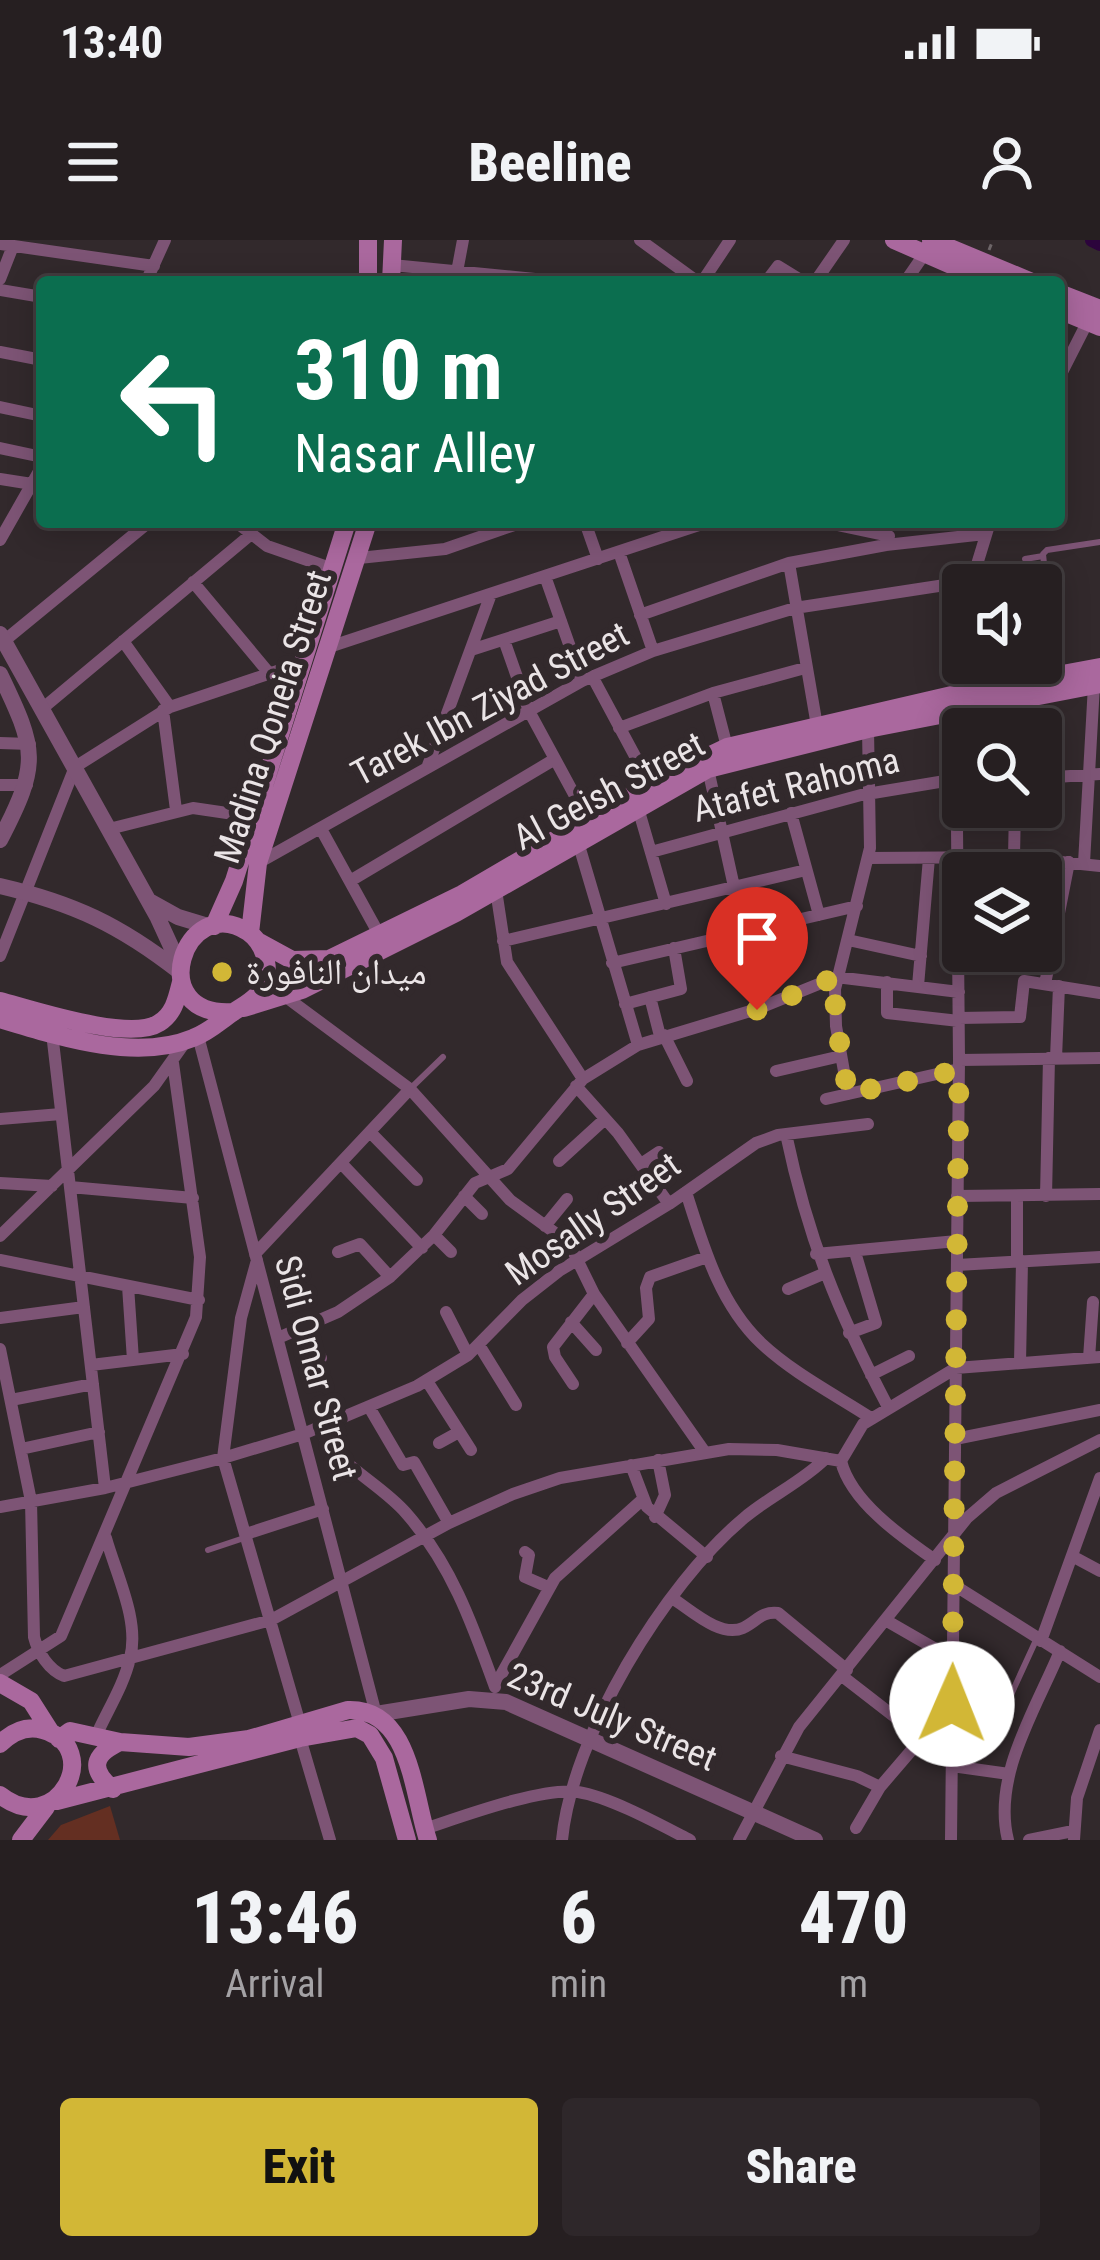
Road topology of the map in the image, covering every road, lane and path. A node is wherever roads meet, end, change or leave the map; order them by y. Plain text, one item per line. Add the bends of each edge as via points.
1 (165, 240) edge
2 (368, 240) edge
3 (393, 240) edge
4 (463, 240) edge
5 (640, 240) edge
6 (730, 240) edge
7 (844, 240) edge
8 (894, 240) edge
9 (7, 245) edge
10 (928, 247) edge
11 (154, 266) junction
12 (457, 272) junction
13 (368, 274) edge
14 (391, 274) edge
15 (149, 276) edge
16 (482, 276) edge
17 (691, 276) edge
18 (704, 276) edge
19 (771, 276) edge
20 (795, 276) edge
21 (819, 276) edge
22 (909, 276) edge
23 (979, 276) edge
24 (1014, 276) edge
25 (0, 279) edge
26 (0, 290) edge
27 (36, 296) edge
28 (1065, 296) edge
29 (1065, 311) edge
30 (1096, 316) edge
31 (0, 352) edge
32 (36, 359) edge
33 (1065, 368) edge
34 (0, 407) edge
35 (36, 415) edge
36 (0, 448) edge
37 (36, 459) edge
38 (36, 475) edge
39 (0, 479) edge
40 (32, 484) junction
41 (140, 528) edge
42 (242, 528) edge
43 (345, 528) edge
44 (366, 528) edge
45 (506, 528) edge
46 (587, 528) edge
47 (690, 528) edge
48 (854, 528) edge
49 (987, 528) edge
50 (890, 535) edge
51 (249, 536) junction
52 (0, 540) edge
53 (1100, 542) edge
54 (619, 552) junction
55 (1043, 556) junction
56 (359, 558) junction
57 (598, 559) junction
58 (1025, 559) dead end
59 (789, 563) junction
60 (977, 564) edge
61 (1043, 564) edge
62 (333, 569) junction
63 (545, 576) junction
64 (193, 582) junction
65 (942, 587) edge
66 (491, 594) junction
67 (795, 608) junction
68 (640, 615) junction
69 (561, 621) junction
70 (2, 637) edge
71 (504, 640) junction
72 (122, 641) junction
73 (329, 647) junction
74 (470, 650) junction
75 (652, 651) junction
76 (304, 662) junction
77 (805, 668) junction
78 (0, 674) edge
79 (269, 674) junction
80 (587, 678) junction
81 (1098, 678) edge
82 (958, 684) edge
83 (713, 693) junction
84 (956, 702) junction
85 (43, 707) junction
86 (166, 708) junction
87 (956, 708) edge
88 (529, 711) junction
89 (0, 714) edge
90 (20, 716) junction
91 (817, 726) junction
92 (619, 728) junction
93 (868, 729) junction
94 (0, 743) edge
95 (30, 744) junction
96 (727, 747) junction
97 (555, 759) junction
98 (75, 767) junction
99 (427, 769) junction
100 (708, 769) junction
101 (1095, 774) edge
102 (1062, 776) edge
103 (942, 783) edge
104 (650, 784) junction
105 (0, 785) edge
106 (27, 785) junction
107 (870, 793) junction
108 (638, 808) junction
109 (176, 810) junction
110 (791, 813) junction
111 (254, 817) junction
112 (1094, 818) edge
113 (588, 820) junction
114 (109, 829) junction
115 (321, 829) junction
116 (722, 833) junction
117 (0, 840) edge
118 (578, 842) junction
119 (652, 852) junction
120 (538, 858) junction
121 (868, 858) junction
122 (929, 858) junction
123 (942, 858) edge
124 (1062, 861) edge
125 (1077, 862) junction
126 (258, 863) junction
127 (1100, 866) edge
128 (806, 870) junction
129 (350, 881) junction
130 (0, 886) edge
131 (734, 887) junction
132 (496, 890) junction
133 (26, 892) junction
134 (148, 900) junction
135 (1062, 901) edge
136 (665, 904) junction
137 (857, 906) junction
138 (819, 915) junction
139 (599, 920) junction
140 (212, 926) junction
141 (744, 932) junction
142 (380, 936) junction
143 (255, 938) junction
144 (848, 940) junction
145 (503, 941) junction
146 (674, 948) junction
147 (0, 956) edge
148 (921, 956) junction
149 (612, 962) junction
150 (959, 972) edge
151 (1051, 972) edge
152 (180, 973) junction
153 (836, 977) junction
154 (887, 982) junction
155 (1052, 985) junction
156 (918, 986) junction
157 (958, 992) junction
158 (1100, 993) edge
159 (286, 997) junction
160 (650, 997) junction
161 (0, 1001) edge
162 (625, 1004) junction
163 (239, 1010) junction
164 (0, 1019) edge
165 (959, 1019) junction
166 (52, 1033) junction
167 (662, 1035) junction
168 (192, 1039) junction
169 (638, 1046) junction
170 (841, 1056) junction
171 (443, 1057) dead end
172 (1053, 1058) junction
173 (1100, 1058) edge
174 (173, 1063) junction
175 (959, 1065) junction
176 (776, 1071) dead end
177 (687, 1081) dead end
178 (579, 1083) junction
179 (410, 1089) junction
180 (848, 1094) junction
181 (826, 1100) dead end
182 (62, 1114) junction
183 (0, 1119) edge
184 (605, 1119) junction
185 (868, 1124) dead end
186 (370, 1132) junction
187 (786, 1134) junction
188 (658, 1152) dead end
189 (559, 1161) dead end
190 (341, 1163) junction
191 (641, 1164) junction
192 (68, 1170) junction
193 (492, 1177) junction
194 (418, 1180) dead end
195 (0, 1183) edge
196 (52, 1186) junction
197 (70, 1187) junction
198 (686, 1192) junction
199 (1100, 1194) edge
200 (464, 1196) junction
201 (957, 1196) junction
202 (1017, 1196) junction
203 (1046, 1196) junction
204 (194, 1198) junction
205 (567, 1199) dead end
206 (669, 1204) junction
207 (482, 1214) dead end
208 (545, 1226) junction
209 (434, 1235) junction
210 (0, 1236) edge
211 (958, 1240) junction
212 (422, 1248) junction
213 (338, 1252) dead end
214 (451, 1252) dead end
215 (854, 1252) junction
216 (816, 1254) junction
217 (256, 1256) junction
218 (707, 1257) junction
219 (1100, 1257) edge
220 (579, 1258) junction
221 (0, 1260) edge
222 (1019, 1261) junction
223 (957, 1265) junction
224 (823, 1274) junction
225 (80, 1277) junction
226 (386, 1280) junction
227 (128, 1286) junction
228 (788, 1288) dead end
229 (594, 1294) junction
230 (391, 1296) dead end
231 (199, 1300) junction
232 (1093, 1302) dead end
233 (84, 1307) junction
234 (446, 1312) dead end
235 (0, 1318) edge
236 (571, 1322) junction
237 (306, 1327) junction
238 (849, 1333) junction
239 (278, 1338) junction
240 (627, 1343) junction
241 (0, 1348) edge
242 (474, 1350) junction
243 (596, 1350) dead end
244 (183, 1354) junction
245 (909, 1356) dead end
246 (321, 1358) dead end
247 (1095, 1358) edge
248 (133, 1360) junction
249 (1020, 1363) junction
250 (91, 1365) junction
251 (956, 1368) junction
252 (2, 1369) edge
253 (872, 1376) junction
254 (427, 1381) junction
255 (93, 1384) junction
256 (573, 1384) dead end
257 (11, 1400) junction
258 (516, 1406) dead end
259 (369, 1407) junction
260 (888, 1407) junction
261 (1100, 1410) edge
262 (871, 1418) junction
263 (7, 1420) edge
264 (320, 1428) junction
265 (99, 1432) junction
266 (459, 1432) junction
267 (303, 1434) junction
268 (955, 1438) junction
269 (1100, 1440) edge
270 (440, 1443) dead end
271 (21, 1449) junction
272 (470, 1450) dead end
273 (704, 1451) junction
274 (224, 1458) junction
275 (826, 1459) junction
276 (658, 1460) junction
277 (842, 1460) junction
278 (631, 1465) junction
279 (1100, 1478) edge
280 (129, 1482) junction
281 (105, 1488) junction
282 (642, 1500) junction
283 (31, 1501) junction
284 (0, 1507) edge
285 (322, 1509) junction
286 (655, 1517) junction
287 (449, 1523) junction
288 (955, 1534) junction
289 (246, 1536) junction
290 (424, 1537) junction
291 (106, 1538) junction
292 (208, 1550) dead end
293 (525, 1552) dead end
294 (1072, 1556) junction
295 (707, 1557) junction
296 (935, 1560) junction
297 (1100, 1571) edge
298 (342, 1582) junction
299 (954, 1585) junction
300 (548, 1587) junction
301 (672, 1598) junction
302 (271, 1619) junction
303 (887, 1621) junction
304 (1039, 1640) junction
305 (1060, 1651) junction
306 (39, 1652) junction
307 (130, 1659) junction
308 (953, 1659) junction
309 (845, 1673) junction
310 (1100, 1677) edge
311 (0, 1679) edge
312 (492, 1693) junction
313 (376, 1714) junction
314 (1100, 1730) edge
315 (300, 1731) junction
316 (993, 1734) dead end
317 (56, 1736) junction
318 (96, 1736) junction
319 (587, 1738) junction
320 (922, 1738) junction
321 (119, 1742) junction
322 (0, 1744) edge
323 (952, 1749) junction
324 (781, 1756) junction
325 (952, 1766) junction
326 (1009, 1774) junction
327 (880, 1787) junction
328 (113, 1789) junction
329 (569, 1791) junction
330 (0, 1795) edge
331 (52, 1804) junction
332 (753, 1812) junction
333 (856, 1828) dead end
334 (1074, 1835) edge
335 (411, 1837) edge
336 (23, 1839) edge
337 (330, 1840) edge
338 (562, 1840) edge
339 (690, 1840) edge
340 (740, 1840) edge
341 (814, 1840) edge
342 (951, 1840) edge
343 (1008, 1840) edge
344 (1028, 1840) edge

1 - 11 street
2 - 13 main road
3 - 14 main road
4 - 12 street
5 - 17 street
6 - 18 street
7 - 21 street
8 - 10 main road
9 - 11 street
9 - 25 street
10 - 22 street
10 - 23 main road
10 - 24 main road
11 - 15 street
12 - 14 street
12 - 16 street
19 - 20 street via 780,266
26 - 27 street
28 - 30 main road
29 - 30 main road
30 - 33 street
31 - 32 street
34 - 35 street
36 - 37 street
38 - 40 street
39 - 40 street
40 - 52 street
41 - 70 street
42 - 51 street
43 - 62 main road, Madina Qoneia Street
44 - 56 main road, Madina Qoneia Street
45 - 56 street via 445,549
46 - 57 street
47 - 54 street
48 - 50 street
49 - 50 street
49 - 60 street
50 - 59 street
51 - 62 street
51 - 64 street
53 - 55 lane
54 - 57 street
54 - 68 street
55 - 58 lane
55 - 61 lane
56 - 73 main road, Madina Qoneia Street
57 - 63 street
59 - 67 street
59 - 68 street
62 - 76 main road, Madina Qoneia Street
63 - 66 street
63 - 69 street
64 - 72 street
64 - 79 street
65 - 67 street, Tarek Ibn Ziyad Street
66 - 73 street
66 - 74 street
67 - 75 street, Tarek Ibn Ziyad Street
67 - 77 street
68 - 75 street
69 - 71 street
69 - 80 street
70 - 85 street
71 - 74 street
71 - 88 street
72 - 85 street
72 - 86 street
73 - 126 main road, Madina Qoneia Street
74 - 99 street
75 - 80 street, Tarek Ibn Ziyad Street
76 - 79 street
76 - 111 main road, Madina Qoneia Street
77 - 83 street
77 - 91 street
78 - 90 street
79 - 86 street
80 - 88 street, Tarek Ibn Ziyad Street
80 - 92 street
81 - 84 main road, Al Geish Street
81 - 101 street
82 - 84 street
83 - 92 street
83 - 96 street
84 - 87 street
84 - 91 main road, Al Geish Street
84 - 93 main road, Al Geish Street
85 - 98 street
86 - 98 street
86 - 109 street
88 - 97 street
88 - 99 street, Tarek Ibn Ziyad Street
89 - 90 street
90 - 95 street
91 - 96 main road, Al Geish Street
92 - 104 street
93 - 100 main road, Al Geish Street
93 - 107 street
94 - 95 street
95 - 106 street
96 - 104 main road, Al Geish Street
97 - 113 street
97 - 129 street
98 - 114 street
98 - 133 street
99 - 115 street, Tarek Ibn Ziyad Street
100 - 108 main road, Al Geish Street
100 - 116 street
101 - 102 street
101 - 112 street
103 - 107 street, Atafet Rahoma
104 - 113 main road, Al Geish Street
105 - 106 street
106 - 117 street
107 - 110 street, Atafet Rahoma
107 - 121 street
108 - 118 main road, Al Geish Street
108 - 119 street
109 - 111 street
109 - 114 street
110 - 116 street, Atafet Rahoma
110 - 128 street
111 - 140 main road, Madina Qoneia Street
112 - 125 street
113 - 120 main road, Al Geish Street
114 - 134 street
115 - 126 street, Tarek Ibn Ziyad Street
115 - 129 street
116 - 119 street, Atafet Rahoma
116 - 131 street
118 - 120 main road, Al Geish Street
118 - 139 street
119 - 136 street
120 - 132 main road, Al Geish Street
120 - 142 main road, Al Geish Street
121 - 122 street
121 - 137 street
122 - 123 street
122 - 148 street
124 - 125 street
125 - 127 street
125 - 135 street
126 - 143 main road, Madina Qoneia Street
128 - 131 street
128 - 138 street
129 - 142 street
130 - 133 street
131 - 136 street
131 - 141 street
132 - 145 street
132 - 159 main road, Al Geish Street
133 - 147 street
133 - 152 street via 92,914
134 - 140 street
134 - 152 street
136 - 139 street
137 - 138 street
137 - 144 street
138 - 141 street
139 - 145 street
139 - 149 street
140 - 143 main road
140 - 152 main road via 189,941
141 - 146 street
142 - 143 main road, Al Geish Street via 316,962 280,956
143 - 163 main road via 267,962 265,984
144 - 148 street
144 - 153 street
145 - 178 street via 510,968
146 - 149 street
146 - 160 street via 682,989
148 - 156 street
149 - 162 street
150 - 157 street
151 - 155 street
152 - 161 main road via 167,1018 136,1030
152 - 163 main road via 187,994 208,1010
153 - 154 street
153 - 167 street via 757,1010
153 - 170 street
154 - 156 street
154 - 165 street via 887,1013
155 - 158 street
155 - 165 street via 1024,981 1020,1017
155 - 172 street
156 - 157 street
157 - 165 street
159 - 163 main road, Al Geish Street
159 - 179 street
160 - 162 street
160 - 167 street
162 - 169 street
163 - 168 main road, Al Geish Street
164 - 166 main road
165 - 175 street
166 - 168 main road via 151,1047
166 - 182 street
167 - 169 street
167 - 177 street
168 - 174 street
168 - 217 street, Sidi Omar Street
169 - 178 street
170 - 176 street
170 - 180 street
171 - 179 lane
172 - 173 street
172 - 175 street
172 - 203 street
174 - 192 street
174 - 204 street
175 - 180 street
175 - 201 street
178 - 184 street
178 - 193 street via 508,1169
179 - 186 street
179 - 193 street
180 - 181 street
182 - 183 street
182 - 192 street
184 - 189 street
184 - 191 street
185 - 187 street, Mosally Street
186 - 190 street
186 - 194 street
187 - 198 street, Mosally Street via 755,1143
187 - 216 street
188 - 191 street
190 - 212 street
190 - 217 street
191 - 206 street
192 - 196 street
192 - 197 street
193 - 200 street
193 - 208 street
195 - 196 street
196 - 210 street
197 - 204 street
197 - 225 street
198 - 206 street, Mosally Street
198 - 218 street
199 - 203 street
200 - 207 street
200 - 209 street
201 - 202 street
201 - 211 street
202 - 203 street
202 - 222 street
204 - 231 street
205 - 208 street
206 - 220 street, Mosally Street
208 - 220 street
209 - 212 street
209 - 214 street
211 - 215 street
211 - 223 street
212 - 226 street
213 - 226 street via 358,1244
215 - 216 street
215 - 238 street via 876,1323
216 - 224 street
217 - 239 street, Sidi Omar Street
217 - 274 street
218 - 240 street via 650,1277 649,1319
218 - 262 street via 760,1342
219 - 222 street
220 - 229 street
220 - 242 street, Mosally Street
221 - 225 street
222 - 223 street
222 - 249 street
223 - 251 street
224 - 228 street
224 - 238 street
225 - 227 street
225 - 233 street
226 - 230 street
226 - 237 street
227 - 231 street
227 - 248 street
229 - 236 street
229 - 240 street
231 - 244 street
232 - 247 street
233 - 235 street
233 - 250 street
234 - 242 street
236 - 243 street
236 - 256 street via 552,1351
237 - 239 street
237 - 246 street
238 - 253 street
239 - 267 street, Sidi Omar Street
240 - 273 street
241 - 252 street
242 - 254 street, Mosally Street
242 - 258 street
244 - 248 street
244 - 280 street
245 - 253 street
247 - 249 street
248 - 250 street
249 - 251 street
250 - 255 street
251 - 260 street
251 - 268 street
252 - 257 street
253 - 260 street
254 - 259 street, Mosally Street
254 - 266 street
255 - 257 street
255 - 265 street
257 - 263 street
259 - 264 street, Mosally Street
259 - 287 street
260 - 262 street
261 - 268 street
262 - 277 street
263 - 271 street
264 - 267 street, Mosally Street
264 - 290 street
265 - 271 street
265 - 281 street
266 - 270 street
266 - 272 street
267 - 274 street, Mosally Street
267 - 285 street, Sidi Omar Street
268 - 288 street
269 - 288 street via 996,1493
271 - 283 street
273 - 275 street
273 - 276 street
274 - 280 street, Mosally Street
274 - 289 street
275 - 277 street
275 - 295 street via 744,1517
276 - 278 street
276 - 286 street via 665,1496
277 - 296 street via 869,1504
278 - 282 street
278 - 287 street via 536,1485
279 - 294 street
280 - 281 street, Mosally Street
280 - 291 street
281 - 283 street, Mosally Street
282 - 286 street
282 - 300 street
283 - 284 street, Mosally Street
283 - 306 street
285 - 289 street
285 - 298 street, Sidi Omar Street
286 - 295 street
287 - 290 street
288 - 296 street
288 - 299 street
289 - 292 lane
289 - 302 street
290 - 298 street
290 - 312 street via 461,1594
291 - 306 street via 61,1636
291 - 307 street via 129,1617
293 - 300 street via 525,1577
294 - 297 street
294 - 304 street
295 - 301 street
296 - 303 street
298 - 302 street
298 - 313 street, Sidi Omar Street
299 - 304 street
299 - 308 street
300 - 312 street
301 - 309 street via 723,1629 778,1613
301 - 319 street
302 - 307 street
302 - 315 street
303 - 308 street
303 - 309 street
304 - 305 street
304 - 316 lane
305 - 310 street
305 - 326 street
306 - 307 street via 64,1676
306 - 311 street
307 - 318 street
308 - 323 street
309 - 320 street
309 - 324 street
311 - 317 main road via 32,1701
312 - 313 street, 23rd July Street
312 - 319 street, 23rd July Street
313 - 315 main road via 349,1710
313 - 335 main road via 400,1742
314 - 334 street
315 - 321 main road via 219,1745
315 - 328 main road
315 - 335 main road via 370,1735
315 - 337 street
317 - 318 main road
317 - 322 main road via 20,1730
317 - 331 main road via 73,1770
318 - 321 main road
319 - 329 street
319 - 332 street, 23rd July Street
320 - 323 street
320 - 327 street
321 - 328 main road via 95,1765
323 - 325 street
324 - 327 street
324 - 332 street
325 - 326 street
325 - 342 street
326 - 343 street
327 - 333 street
328 - 331 main road
329 - 335 street
329 - 338 street
329 - 339 street
330 - 331 main road via 22,1809
331 - 336 main road
332 - 340 street
332 - 341 street, 23rd July Street
334 - 344 street

